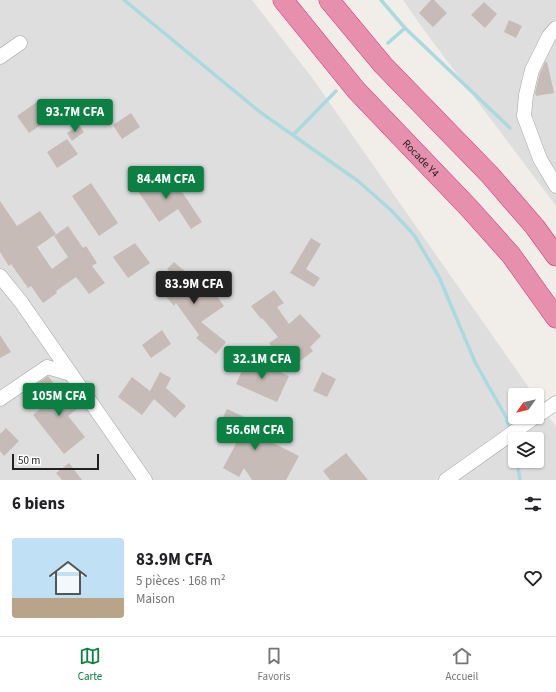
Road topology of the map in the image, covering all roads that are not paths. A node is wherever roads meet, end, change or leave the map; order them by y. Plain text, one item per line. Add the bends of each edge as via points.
1 (283, 0) edge
2 (329, 0) edge
3 (556, 28) edge
4 (20, 43) dead end
5 (0, 57) edge
6 (556, 186) edge
7 (556, 256) edge
8 (0, 276) edge
9 (556, 318) edge
10 (71, 374) junction
11 (0, 399) edge
12 (556, 403) edge
13 (544, 411) edge
14 (524, 424) edge
15 (145, 480) edge
16 (446, 480) edge

1 - 9 highway, Rocade Y4 via 356,90 511,255
2 - 7 highway via 383,65 490,175 535,227
3 - 6 street via 549,36 532,70 524,116 540,158
4 - 5 street
8 - 10 street
10 - 11 street via 47,367
10 - 15 street
12 - 13 street
14 - 16 street

